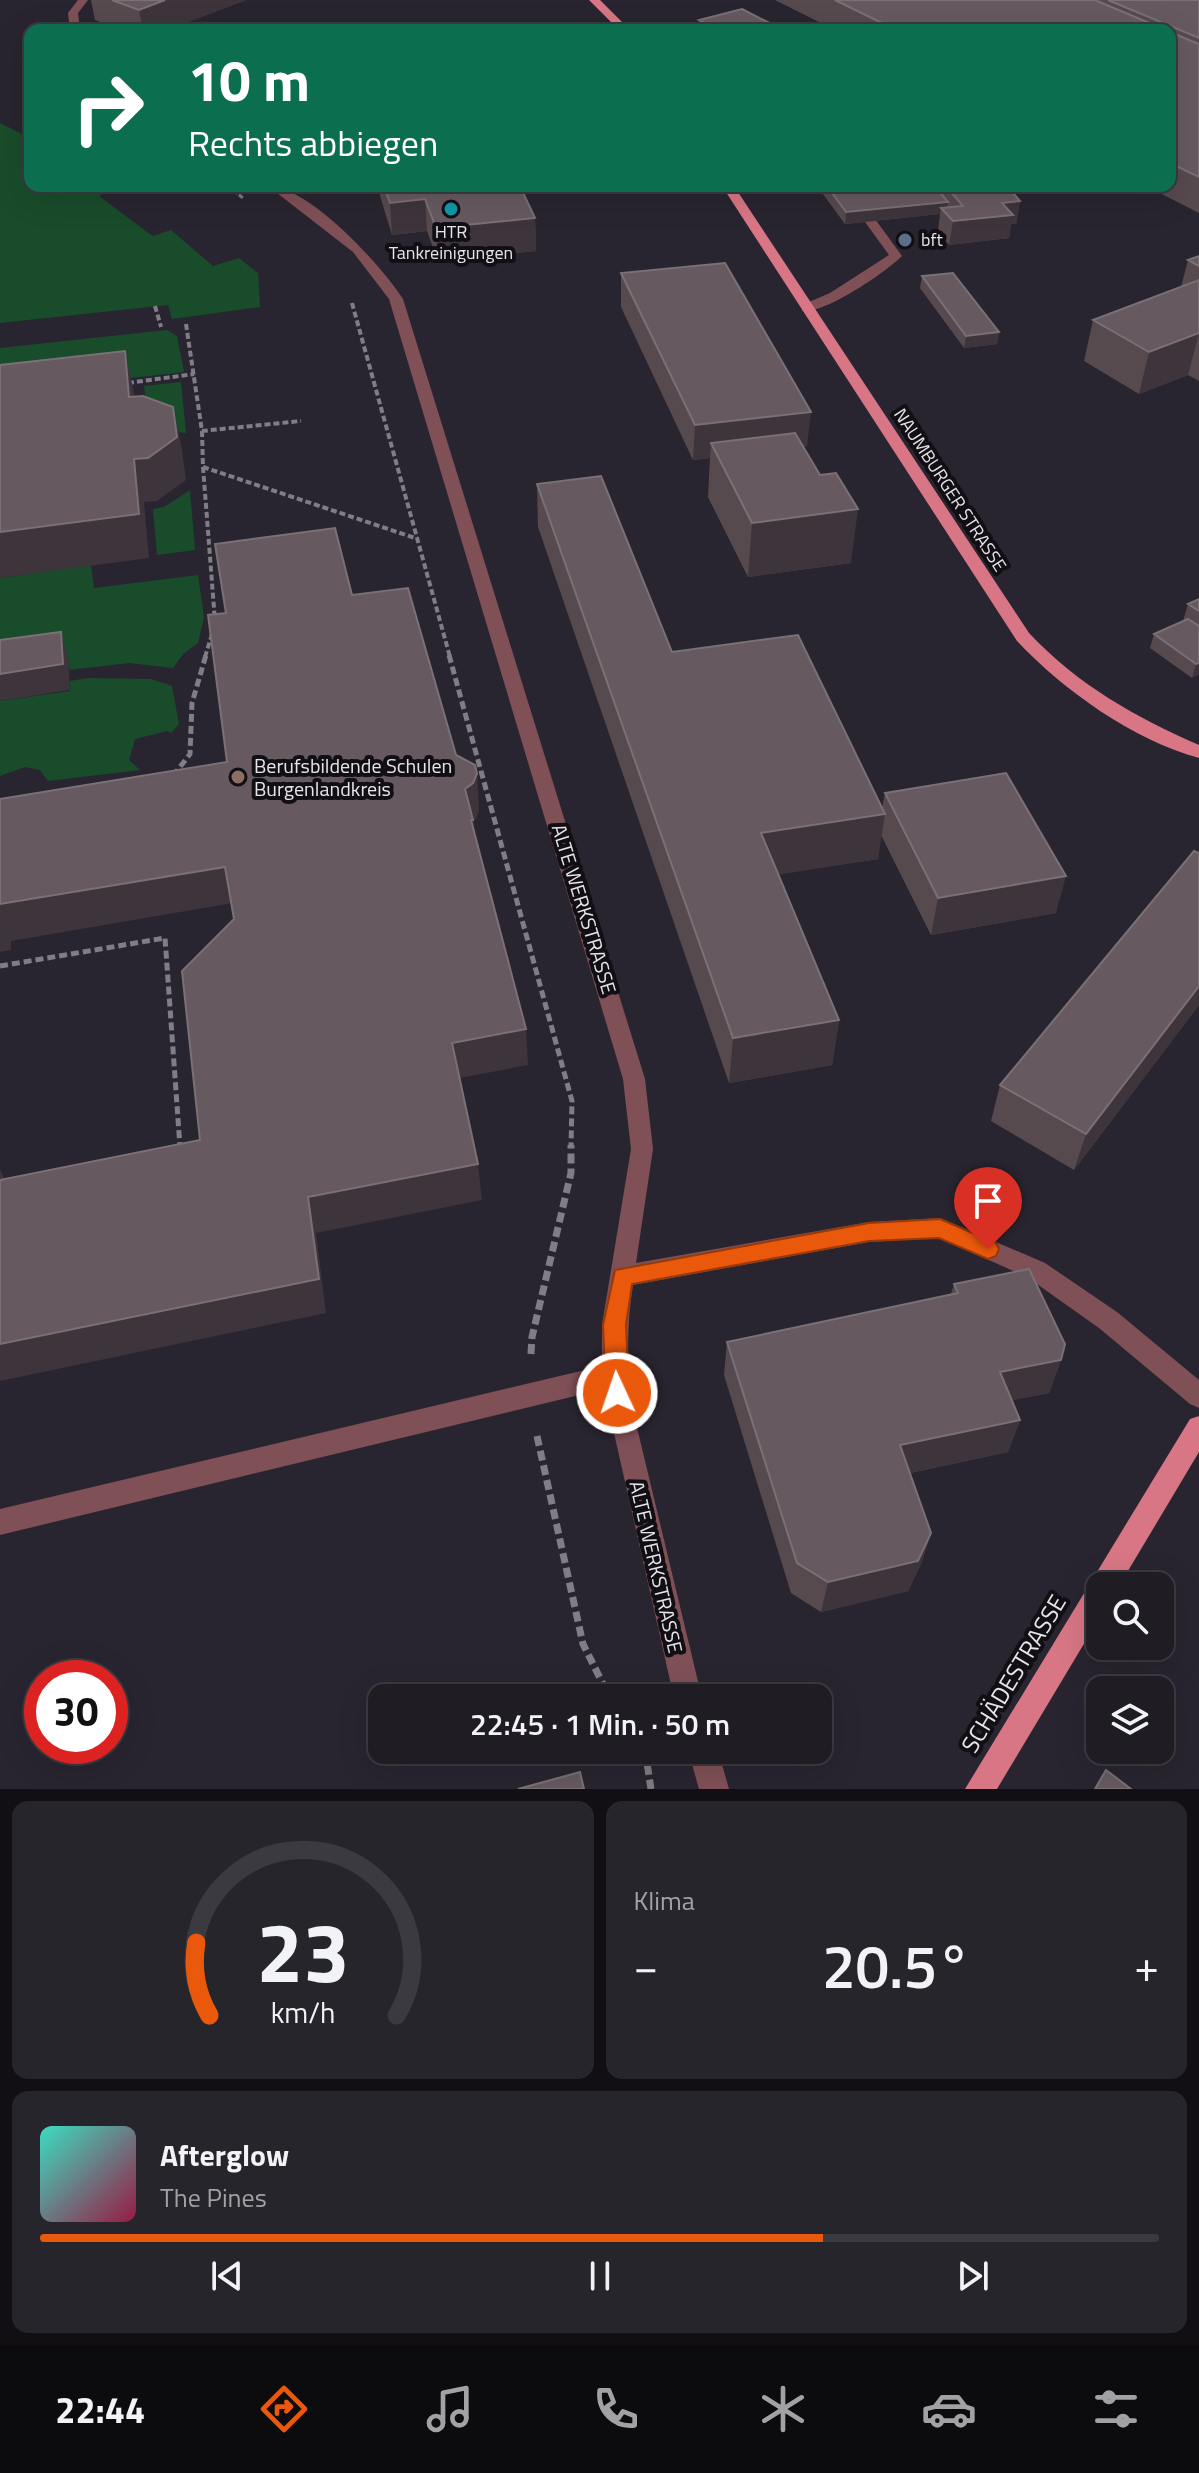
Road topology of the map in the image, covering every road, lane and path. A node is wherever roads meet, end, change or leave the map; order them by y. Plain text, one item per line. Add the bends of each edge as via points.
1 (83, 0) edge
2 (594, 0) edge
3 (74, 24) edge
4 (619, 24) edge
5 (236, 192) edge
6 (282, 192) edge
7 (732, 192) edge
8 (849, 192) edge
9 (252, 205) dead end
10 (350, 296) dead end
11 (155, 306) dead end
12 (807, 308) junction
13 (186, 324) dead end
14 (161, 327) dead end
15 (194, 374) junction
16 (119, 384) edge
17 (301, 421) dead end
18 (202, 431) junction
19 (203, 467) junction
20 (418, 539) junction
21 (1199, 752) edge
22 (170, 780) edge
23 (0, 966) edge
24 (181, 1156) edge
25 (623, 1276) junction
26 (615, 1375) junction
27 (532, 1394) junction
28 (1199, 1396) edge
29 (1199, 1428) edge
30 (0, 1522) edge
31 (1112, 1572) edge
32 (1086, 1614) edge
33 (603, 1684) edge
34 (685, 1684) edge
35 (647, 1764) edge
36 (707, 1764) edge
37 (651, 1789) edge
38 (714, 1789) edge
39 (980, 1789) edge

1 - 3 street via 73,13
2 - 4 main road
5 - 9 path
6 - 25 street, ALTE WERKSTRASSE via 366,256 396,299 634,1079 642,1149
7 - 12 main road, NAUMBURGER STRASSE
8 - 12 street via 896,256
10 - 20 path
11 - 14 path
12 - 21 main road, NAUMBURGER STRASSE via 1043,660 1105,707
13 - 15 path
15 - 16 path
15 - 18 path
17 - 18 path
18 - 19 path
19 - 20 path
19 - 22 path via 215,625 192,703 190,754
20 - 27 path via 572,1101 571,1173 532,1337
23 - 24 path via 165,938
25 - 26 street, ALTE WERKSTRASSE via 614,1325
25 - 28 street via 869,1232 940,1228 1036,1270 1108,1320
26 - 27 street
26 - 34 street, ALTE WERKSTRASSE
27 - 30 street
27 - 33 path via 541,1462 583,1644
29 - 31 main road, SCHÄDESTRASSE
32 - 39 main road, SCHÄDESTRASSE
35 - 37 path
36 - 38 street

